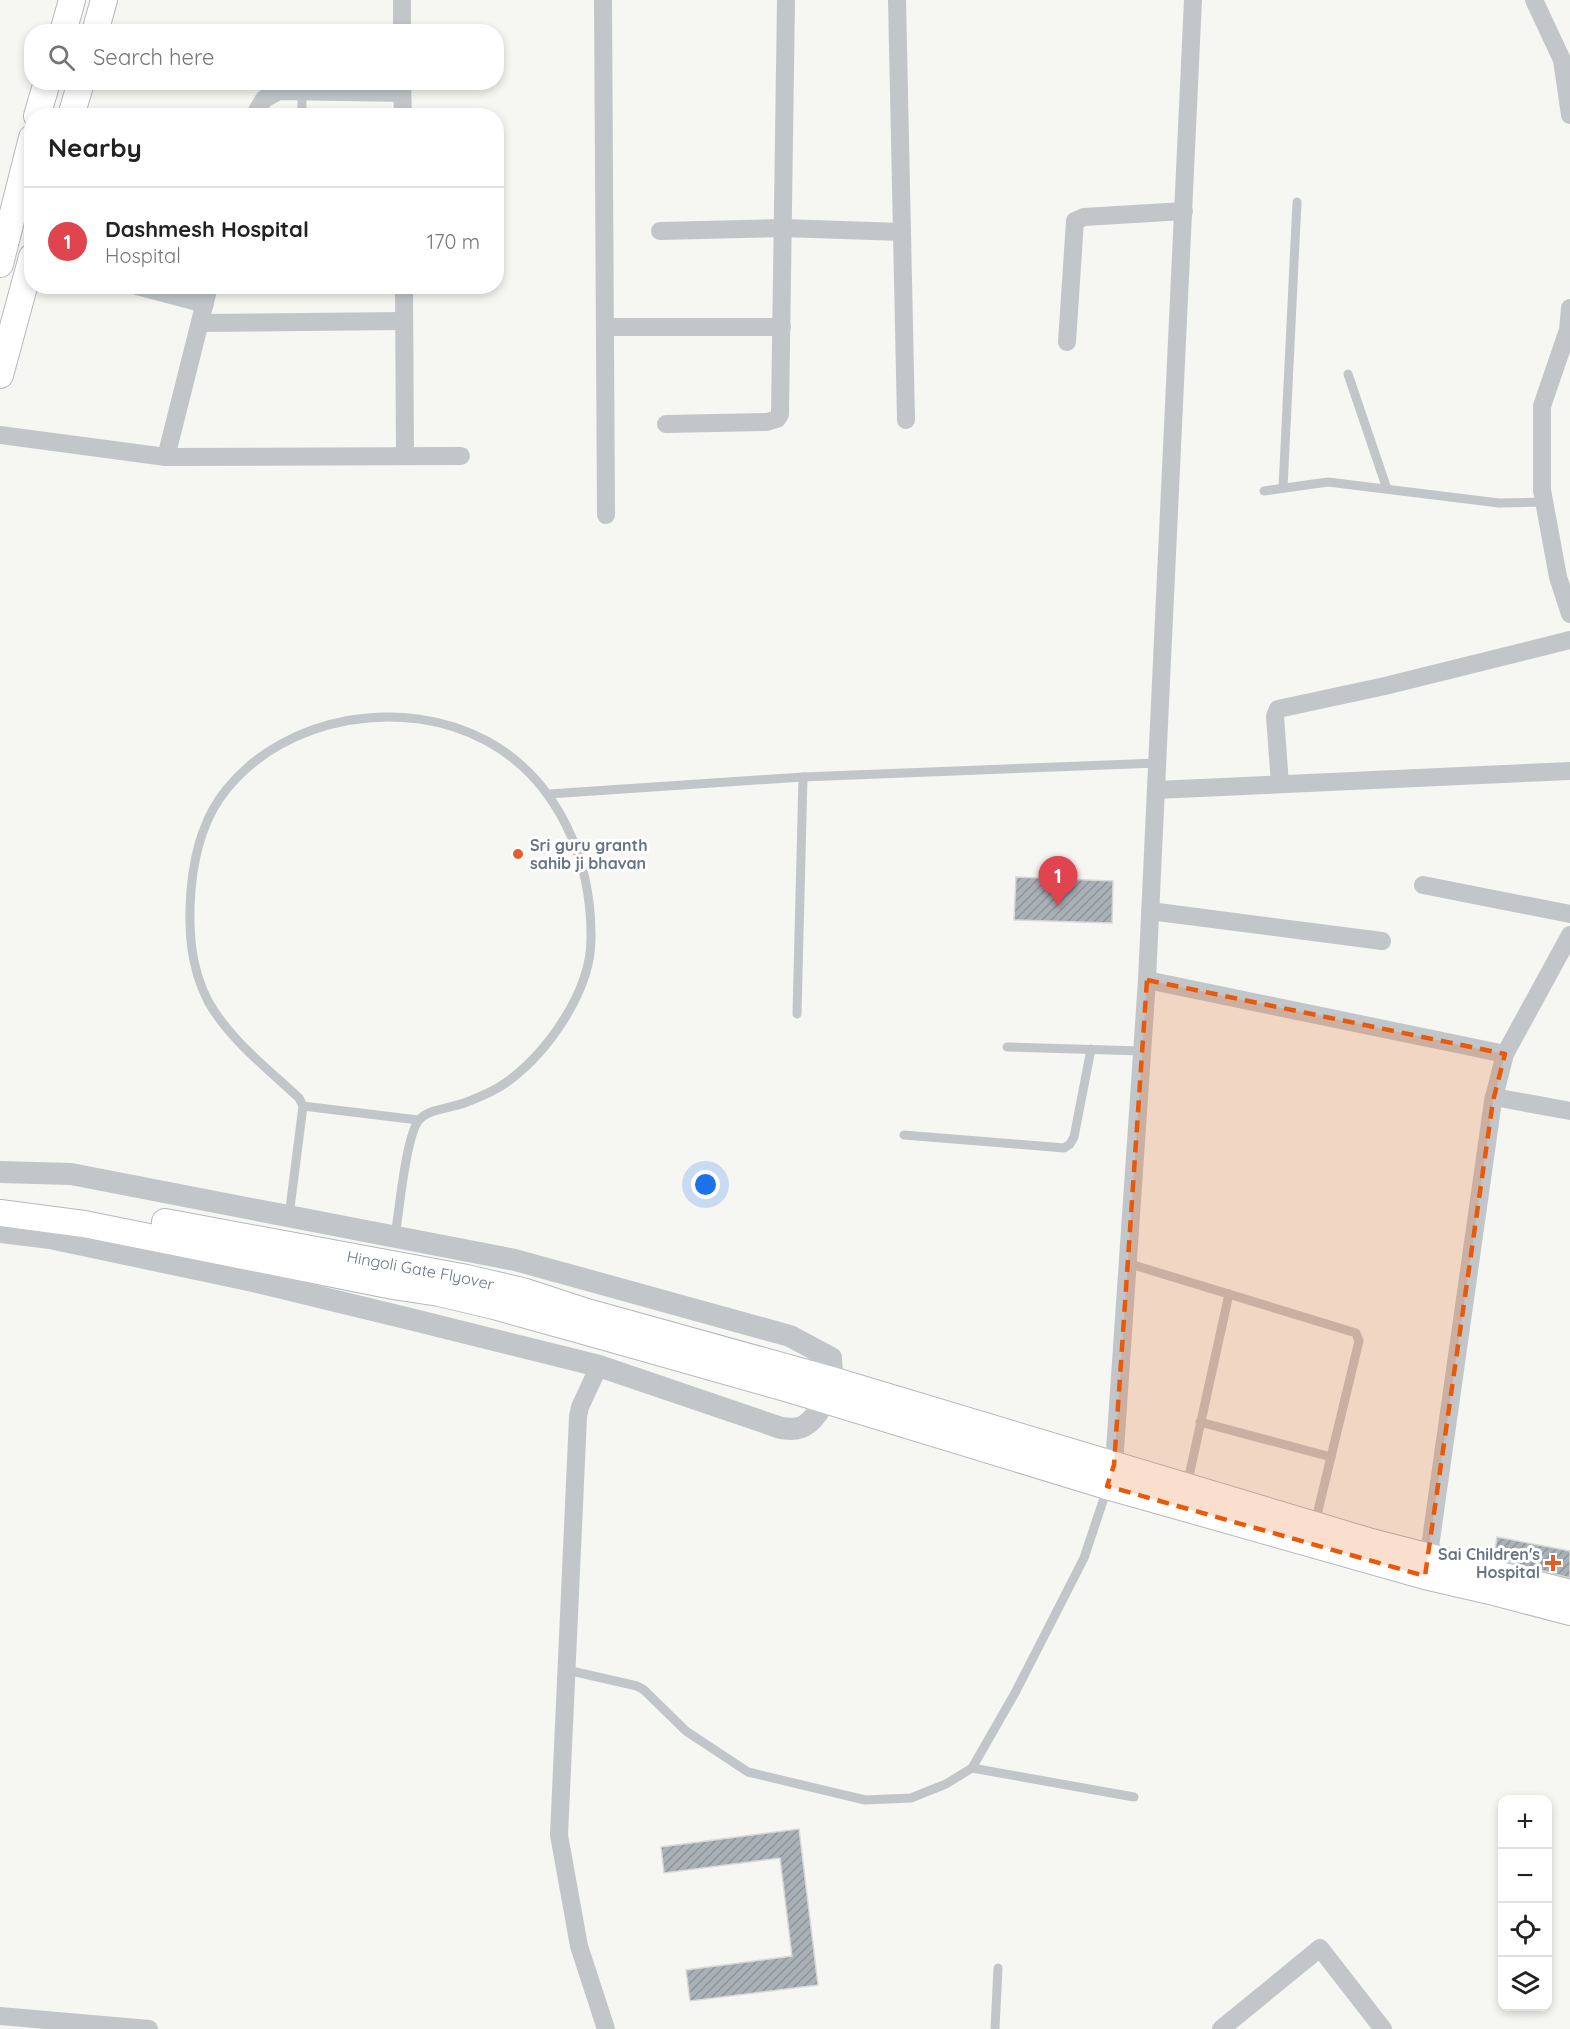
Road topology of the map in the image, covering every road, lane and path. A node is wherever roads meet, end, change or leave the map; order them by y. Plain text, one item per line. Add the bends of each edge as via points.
1 (72, 0) edge
2 (104, 0) edge
3 (402, 0) edge
4 (603, 0) edge
5 (786, 0) edge
6 (897, 0) edge
7 (1193, 0) edge
8 (1534, 0) edge
9 (65, 24) edge
10 (97, 24) edge
11 (402, 24) edge
12 (45, 90) edge
13 (79, 90) edge
14 (352, 90) edge
15 (402, 90) edge
16 (1568, 90) edge
17 (302, 92) junction
18 (39, 108) edge
19 (73, 108) edge
20 (259, 108) edge
21 (303, 108) edge
22 (403, 108) edge
23 (1570, 115) edge
24 (24, 170) edge
25 (1297, 202) dead end
26 (1184, 211) junction
27 (783, 228) junction
28 (660, 231) dead end
29 (902, 232) junction
30 (2, 258) edge
31 (24, 259) edge
32 (24, 285) edge
33 (404, 294) edge
34 (207, 295) edge
35 (1570, 308) edge
36 (404, 321) junction
37 (200, 323) junction
38 (605, 327) junction
39 (782, 327) junction
40 (1067, 342) dead end
41 (1348, 374) dead end
42 (0, 375) edge
43 (906, 420) dead end
44 (666, 424) dead end
45 (0, 435) edge
46 (405, 456) junction
47 (461, 456) dead end
48 (166, 457) junction
49 (1283, 488) junction
50 (1387, 489) junction
51 (1264, 491) dead end
52 (1544, 502) junction
53 (606, 515) dead end
54 (1570, 614) edge
55 (1570, 640) edge
56 (1157, 764) junction
57 (1570, 771) edge
58 (803, 777) junction
59 (1280, 784) junction
60 (1156, 790) junction
61 (549, 794) junction
62 (1423, 885) dead end
63 (1150, 911) junction
64 (1570, 914) edge
65 (1569, 938) edge
66 (1382, 942) dead end
67 (1147, 980) junction
68 (797, 1014) dead end
69 (1007, 1047) dead end
70 (1091, 1049) junction
71 (1142, 1051) junction
72 (1505, 1054) junction
73 (1494, 1097) junction
74 (303, 1106) junction
75 (1570, 1111) edge
76 (418, 1120) junction
77 (904, 1136) dead end
78 (0, 1172) edge
79 (0, 1196) edge
80 (0, 1214) edge
81 (289, 1216) junction
82 (0, 1232) edge
83 (395, 1237) junction
84 (267, 1250) junction
85 (1127, 1263) junction
86 (1229, 1294) junction
87 (599, 1366) junction
88 (828, 1390) junction
89 (1200, 1422) junction
90 (1331, 1457) junction
91 (1111, 1476) junction
92 (1186, 1487) junction
93 (1314, 1525) junction
94 (1427, 1566) junction
95 (1570, 1593) edge
96 (1570, 1612) edge
97 (567, 1670) junction
98 (972, 1768) junction
99 (1134, 1797) dead end
100 (998, 1968) dead end
101 (0, 2016) edge
102 (149, 2029) edge
103 (606, 2029) edge
104 (995, 2029) edge
105 (1221, 2029) edge
106 (1383, 2029) edge

1 - 9 main road
2 - 10 main road
3 - 11 street
4 - 38 street
5 - 27 street
6 - 29 street
7 - 26 street
8 - 16 street via 1562,60
12 - 18 main road
13 - 19 main road
14 - 17 street
15 - 22 street
16 - 23 street
17 - 20 street via 279,91 264,99
17 - 21 lane
24 - 30 main road
25 - 49 lane
26 - 40 street via 1084,217 1075,221
26 - 56 street
27 - 28 street
27 - 29 street
27 - 39 street
29 - 43 street
30 - 31 street
32 - 42 main road
33 - 36 street
34 - 37 street
35 - 52 street via 1569,330 1542,406
36 - 37 street
36 - 46 street
37 - 48 street
38 - 39 street
38 - 53 street
39 - 44 street via 777,419 767,423
41 - 50 lane
45 - 48 street
46 - 47 street
46 - 48 street
49 - 50 lane via 1328,482
49 - 51 lane
50 - 52 lane via 1499,503
52 - 54 street via 1558,577
55 - 59 street via 1278,709 1275,716
56 - 58 lane
56 - 60 street
57 - 59 street
58 - 61 lane
58 - 68 lane
59 - 60 street
60 - 63 street
61 - 74 lane via 524,767 487,741 444,723 395,716 353,719 316,728 282,744 226,790 207,820 197,850 189,924 193,963 209,1002 232,1034
61 - 76 lane via 573,837 582,867 591,942 584,978 542,1050 505,1083
62 - 64 street
63 - 66 street
63 - 67 street
65 - 72 street
67 - 71 street
67 - 72 street
69 - 70 lane
70 - 71 lane
70 - 77 lane via 1074,1137 1064,1148
71 - 85 street
72 - 73 street
73 - 75 street
73 - 94 street
74 - 76 lane
74 - 81 lane
76 - 83 lane via 410,1138
78 - 81 street via 71,1174
79 - 84 main road, Hingoli Gate Flyover via 83,1207
80 - 84 main road, Hingoli Gate Flyover
81 - 83 street
82 - 87 street via 50,1238 253,1281
83 - 88 street via 522,1262 790,1336 831,1358
84 - 88 main road, Hingoli Gate Flyover via 467,1278 526,1292
85 - 86 lane
85 - 91 street
86 - 89 lane
86 - 90 lane via 1356,1333 1359,1341
87 - 88 street via 781,1428 793,1429 810,1421
87 - 97 street via 578,1417
88 - 91 main road, Hingoli Gate Flyover
89 - 90 lane
89 - 92 lane
90 - 93 lane
91 - 92 main road
91 - 94 main road
91 - 98 lane via 1084,1558
92 - 93 main road
93 - 94 main road via 1368,1541
94 - 95 main road
94 - 96 main road via 1490,1591
97 - 98 lane via 638,1686 686,1731 748,1772 855,1798 911,1798
97 - 103 street via 559,1835 579,1946
98 - 99 lane
100 - 104 lane
101 - 102 street
105 - 106 street via 1320,1947

